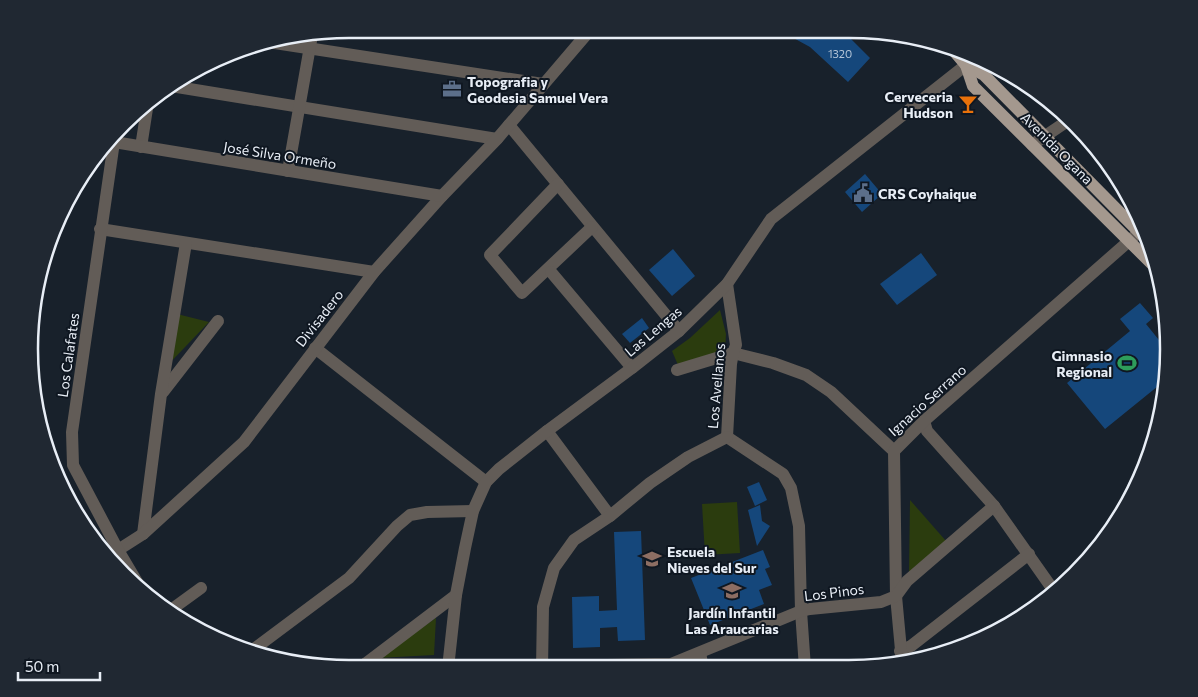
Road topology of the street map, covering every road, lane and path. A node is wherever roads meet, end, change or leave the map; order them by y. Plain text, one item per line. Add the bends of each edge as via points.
1 (582, 38) edge
2 (311, 40) edge
3 (283, 44) edge
4 (309, 48) junction
5 (960, 58) edge
6 (966, 65) junction
7 (544, 84) junction
8 (180, 87) edge
9 (299, 106) junction
10 (146, 112) edge
11 (1064, 124) edge
12 (509, 125) junction
13 (1044, 136) junction
14 (497, 139) junction
15 (116, 142) edge
16 (114, 145) edge
17 (1032, 145) junction
18 (141, 147) junction
19 (288, 171) junction
20 (558, 184) junction
21 (442, 196) junction
22 (592, 227) junction
23 (100, 229) junction
24 (1137, 236) edge
25 (186, 243) junction
26 (374, 272) junction
27 (551, 272) dead end
28 (727, 284) junction
29 (218, 321) dead end
30 (678, 331) junction
31 (315, 348) junction
32 (733, 353) junction
33 (632, 368) junction
34 (677, 370) dead end
35 (161, 394) junction
36 (924, 421) junction
37 (547, 431) junction
38 (727, 437) junction
39 (894, 451) junction
40 (486, 482) junction
41 (994, 506) junction
42 (474, 510) junction
43 (610, 516) junction
44 (143, 534) junction
45 (110, 547) edge
46 (115, 554) edge
47 (1029, 554) junction
48 (1050, 586) edge
49 (201, 588) dead end
50 (456, 595) junction
51 (896, 596) junction
52 (175, 607) edge
53 (800, 611) junction
54 (258, 646) edge
55 (700, 653) junction
56 (902, 655) edge
57 (901, 656) edge
58 (370, 660) edge
59 (449, 660) edge
60 (542, 660) edge
61 (682, 660) edge
62 (701, 660) edge
63 (804, 660) edge

1 - 7 street, Divisadero
2 - 4 street
3 - 4 street
4 - 7 street
4 - 9 street
5 - 6 main road, Avenida Ogana
6 - 13 main road, Avenida Ogana via 984,75
6 - 17 main road, Avenida Ogana via 973,86
6 - 28 street, Las Lengas via 771,219
7 - 12 street, Divisadero
8 - 9 street
9 - 14 street
9 - 19 street
10 - 18 street
11 - 13 street
12 - 14 street, Divisadero
12 - 20 street
13 - 17 street
13 - 24 main road, Avenida Ogana
14 - 21 street, Divisadero
15 - 18 street, José Silva Ormeño
16 - 23 street, Los Calafates
17 - 24 main road, Avenida Ogana
18 - 19 street, José Silva Ormeño
19 - 21 street, José Silva Ormeño
20 - 22 street
20 - 22 street via 490,255 522,293
21 - 26 street, Divisadero
22 - 30 street
23 - 25 street
23 - 45 street, Los Calafates via 72,432 73,465
24 - 36 street, Ignacio Serrano
25 - 26 street
25 - 35 street
26 - 31 street, Divisadero
27 - 33 street
28 - 30 street, Las Lengas
28 - 32 street, Los Avellanos via 736,345
29 - 35 street
30 - 33 street, Las Lengas
31 - 40 street
31 - 44 street, Divisadero via 244,442
32 - 34 street
32 - 38 street, Los Avellanos
32 - 39 street via 774,362 806,375 831,392
33 - 37 street, Las Lengas
35 - 44 street
36 - 39 street, Ignacio Serrano
36 - 41 street via 927,431
37 - 40 street, Las Lengas
37 - 43 street
38 - 43 street via 688,457
38 - 53 street, Los Avellanos via 783,474 791,488 799,526
39 - 51 street, Ignacio Serrano
40 - 42 street, Las Lengas
41 - 47 street
41 - 51 street via 907,581
42 - 50 street, Las Lengas
42 - 54 street via 410,515 349,578
43 - 60 street via 574,540 554,568 543,607
44 - 46 street, Divisadero
47 - 48 street
47 - 56 street
49 - 52 street
50 - 58 street, Los Pinos
50 - 59 street, Las Lengas
51 - 53 street, Los Pinos via 881,602
51 - 57 street, Ignacio Serrano
53 - 55 street, Los Pinos
53 - 63 street, Los Avellanos
55 - 61 street, Los Pinos
55 - 62 street

